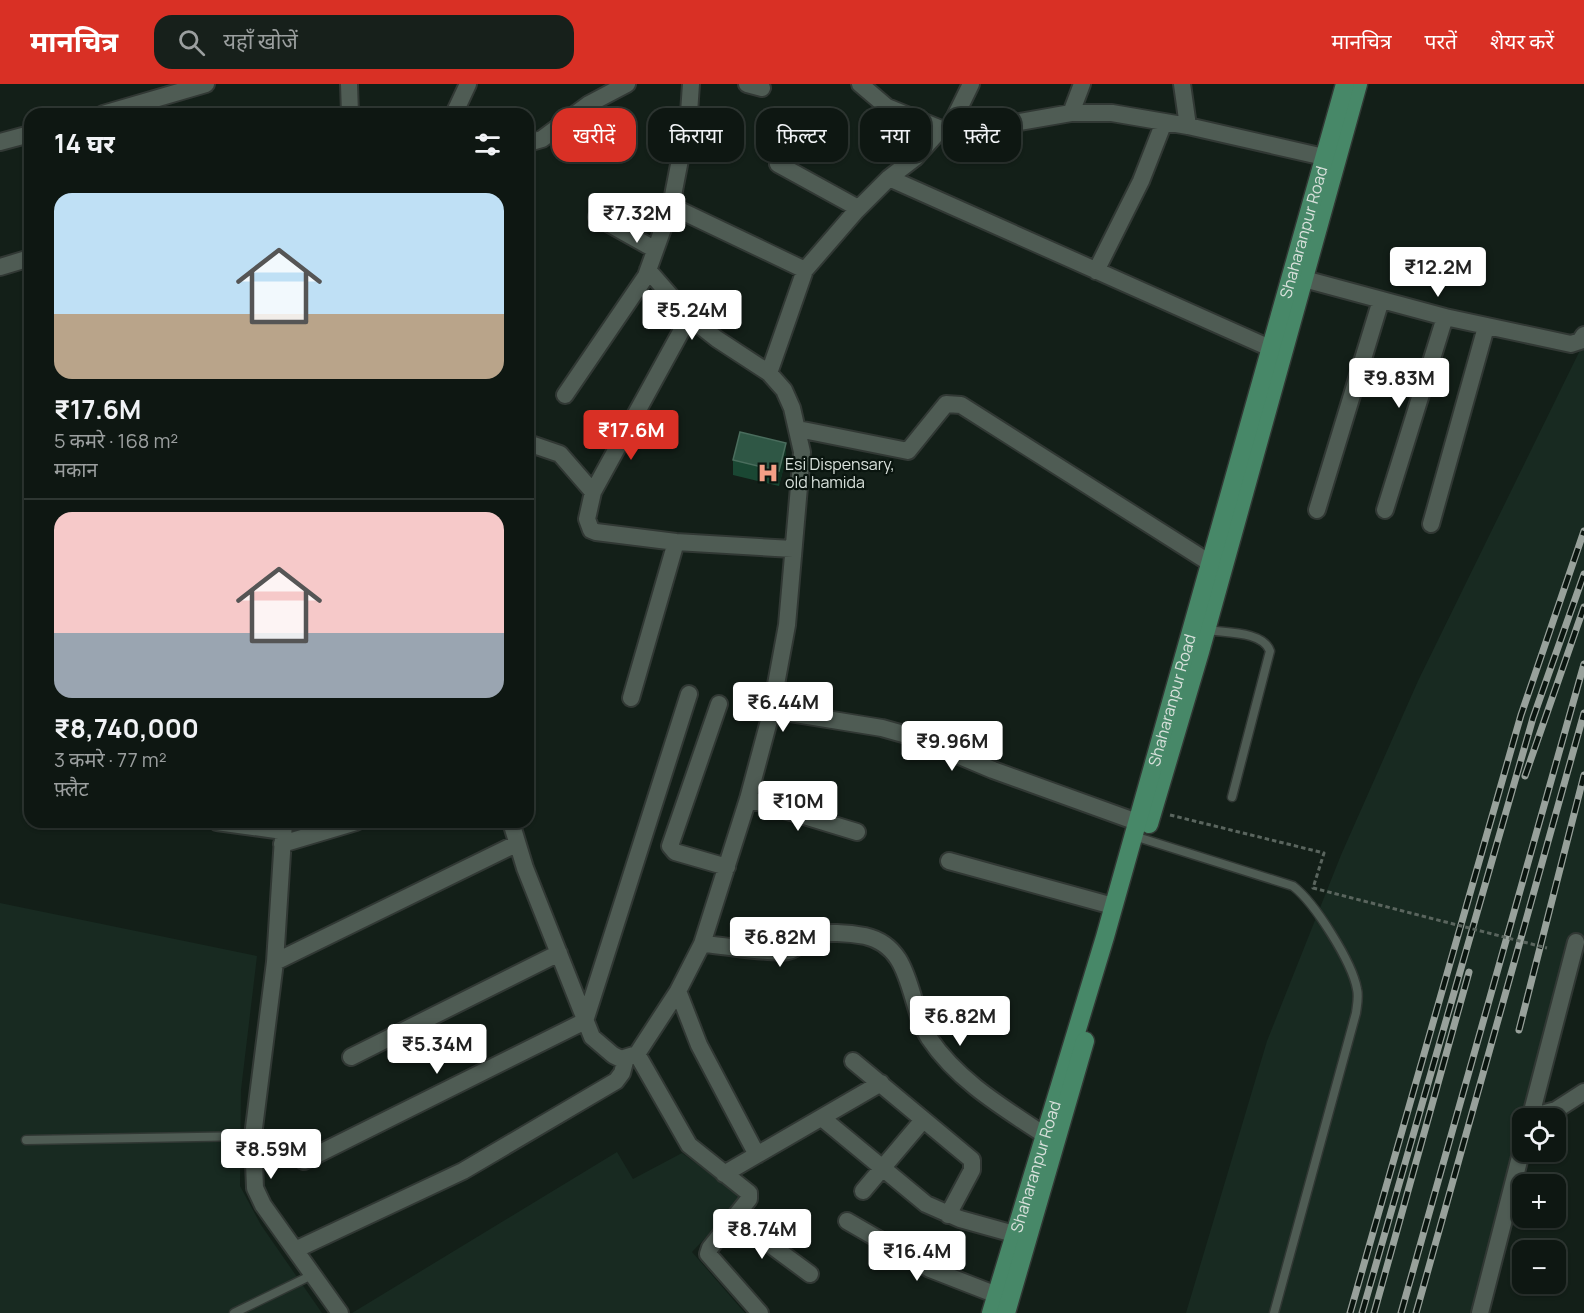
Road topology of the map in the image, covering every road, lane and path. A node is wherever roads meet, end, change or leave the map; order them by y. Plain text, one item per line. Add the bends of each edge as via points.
1 (206, 84) edge
2 (349, 84) edge
3 (468, 84) edge
4 (627, 84) edge
5 (691, 84) edge
6 (860, 84) edge
7 (971, 84) edge
8 (1082, 84) edge
9 (1182, 84) edge
10 (1345, 84) edge
11 (1358, 84) edge
12 (124, 108) edge
13 (350, 108) edge
14 (457, 108) edge
15 (957, 108) edge
16 (1071, 113) junction
17 (1021, 119) edge
18 (1164, 122) junction
19 (1188, 126) junction
20 (943, 128) edge
21 (943, 131) edge
22 (24, 136) edge
23 (534, 141) edge
24 (0, 142) edge
25 (1330, 158) junction
26 (778, 164) dead end
27 (889, 178) junction
28 (671, 206) junction
29 (858, 208) junction
30 (597, 217) dead end
31 (654, 249) junction
32 (24, 260) edge
33 (0, 267) edge
34 (648, 270) junction
35 (805, 270) junction
36 (1096, 272) junction
37 (1304, 279) junction
38 (1382, 300) junction
39 (689, 317) junction
40 (1445, 317) junction
41 (1486, 327) junction
42 (1584, 335) edge
43 (1270, 348) junction
44 (769, 373) junction
45 (565, 395) dead end
46 (798, 429) junction
47 (534, 445) edge
48 (593, 492) junction
49 (1317, 510) dead end
50 (1385, 510) dead end
51 (1431, 524) dead end
52 (676, 542) junction
53 (793, 549) junction
54 (1216, 567) junction
55 (1207, 630) junction
56 (689, 694) dead end
57 (631, 698) dead end
58 (719, 704) dead end
59 (771, 710) junction
60 (1232, 797) dead end
61 (748, 800) junction
62 (1170, 815) dead end
63 (257, 828) edge
64 (312, 828) edge
65 (512, 828) edge
66 (283, 832) edge
67 (857, 832) dead end
68 (1138, 832) junction
69 (516, 844) junction
70 (949, 861) dead end
71 (727, 867) junction
72 (1113, 906) junction
73 (1576, 942) dead end
74 (702, 944) junction
75 (1547, 948) dead end
76 (559, 953) junction
77 (275, 962) junction
78 (678, 991) junction
79 (585, 1021) junction
80 (631, 1056) junction
81 (351, 1057) dead end
82 (854, 1061) dead end
83 (881, 1083) junction
84 (1584, 1092) edge
85 (1534, 1108) edge
86 (1559, 1108) edge
87 (822, 1118) junction
88 (923, 1120) junction
89 (1043, 1134) junction
90 (254, 1136) junction
91 (26, 1140) dead end
92 (757, 1155) junction
93 (304, 1161) dead end
94 (1519, 1162) edge
95 (882, 1168) junction
96 (724, 1174) junction
97 (863, 1191) dead end
98 (948, 1215) junction
99 (734, 1218) junction
100 (847, 1221) dead end
101 (1014, 1234) junction
102 (295, 1250) junction
103 (810, 1274) dead end
104 (312, 1275) junction
105 (1004, 1303) edge
106 (337, 1312) edge
107 (234, 1313) edge
108 (760, 1313) edge
109 (991, 1313) edge
110 (1274, 1313) edge
111 (1480, 1313) edge

1 - 12 street
2 - 13 street
3 - 14 street
4 - 23 street
5 - 28 street
6 - 20 street via 887,107
7 - 15 street
8 - 16 street
9 - 19 street
10 - 25 main road, Shaharanpur Road
11 - 25 main road, Shaharanpur Road
16 - 17 street
16 - 18 street via 1112,113
18 - 19 street
18 - 36 street via 1141,181
19 - 25 street
21 - 27 street
22 - 24 street
25 - 37 main road, Shaharanpur Road
25 - 43 main road, Shaharanpur Road
26 - 29 street
27 - 29 street
27 - 36 street
28 - 31 street
28 - 35 street
29 - 35 street
30 - 31 street
31 - 34 street
32 - 33 street
34 - 39 street
34 - 45 street via 639,291
35 - 44 street
36 - 43 street
37 - 38 street
37 - 54 main road, Shaharanpur Road
38 - 40 street
38 - 49 street
39 - 44 street
39 - 48 street
40 - 41 street
40 - 50 street
41 - 42 street via 1571,344
41 - 51 street
43 - 54 main road, Shaharanpur Road
44 - 46 street via 784,390
46 - 53 street via 802,452
46 - 54 street via 908,451 946,404 961,405
47 - 48 street via 560,454
48 - 52 street via 587,519 591,530
52 - 53 street
52 - 57 street
53 - 59 street via 787,625
54 - 55 main road, Shaharanpur Road
54 - 68 main road, Shaharanpur Road
55 - 60 lane via 1258,638 1266,642 1270,651
55 - 68 main road, Shaharanpur Road
56 - 79 street
58 - 71 street via 670,846 675,852
59 - 61 street
59 - 68 street via 914,737
61 - 67 street
61 - 71 street
62 - 75 path, bridge via 1324,853 1313,888
63 - 66 street
64 - 66 street
65 - 69 street
66 - 77 street
68 - 72 main road, Shaharanpur Road
68 - 105 main road, Shaharanpur Road
68 - 110 lane via 1293,886 1312,903 1358,990 1356,1013
69 - 76 street
69 - 77 street
70 - 72 street
71 - 74 street
72 - 89 main road, Shaharanpur Road
73 - 85 street
74 - 78 street
74 - 89 street via 787,951 810,936 828,934 867,936 884,944 898,955 925,1029 936,1047 986,1097
76 - 79 street
76 - 81 street
77 - 90 street
78 - 80 street
78 - 92 street via 699,1045
79 - 80 street via 592,1036 613,1055
79 - 93 street
80 - 96 street via 679,1132 702,1158
80 - 102 street via 616,1081 463,1171
82 - 83 street
83 - 87 street
83 - 88 street
84 - 86 street
87 - 92 street
87 - 95 street
88 - 95 street
88 - 98 street via 973,1162
89 - 101 main road, Shaharanpur Road
90 - 91 lane
90 - 102 street via 255,1188
92 - 96 street
94 - 111 street
95 - 97 street
95 - 98 street via 926,1204
96 - 99 street via 750,1195
98 - 101 street
99 - 103 street
99 - 108 street via 708,1254
100 - 105 street via 930,1269
101 - 105 main road, Shaharanpur Road
102 - 104 street
104 - 106 street
104 - 107 lane
105 - 109 main road, Shaharanpur Road

